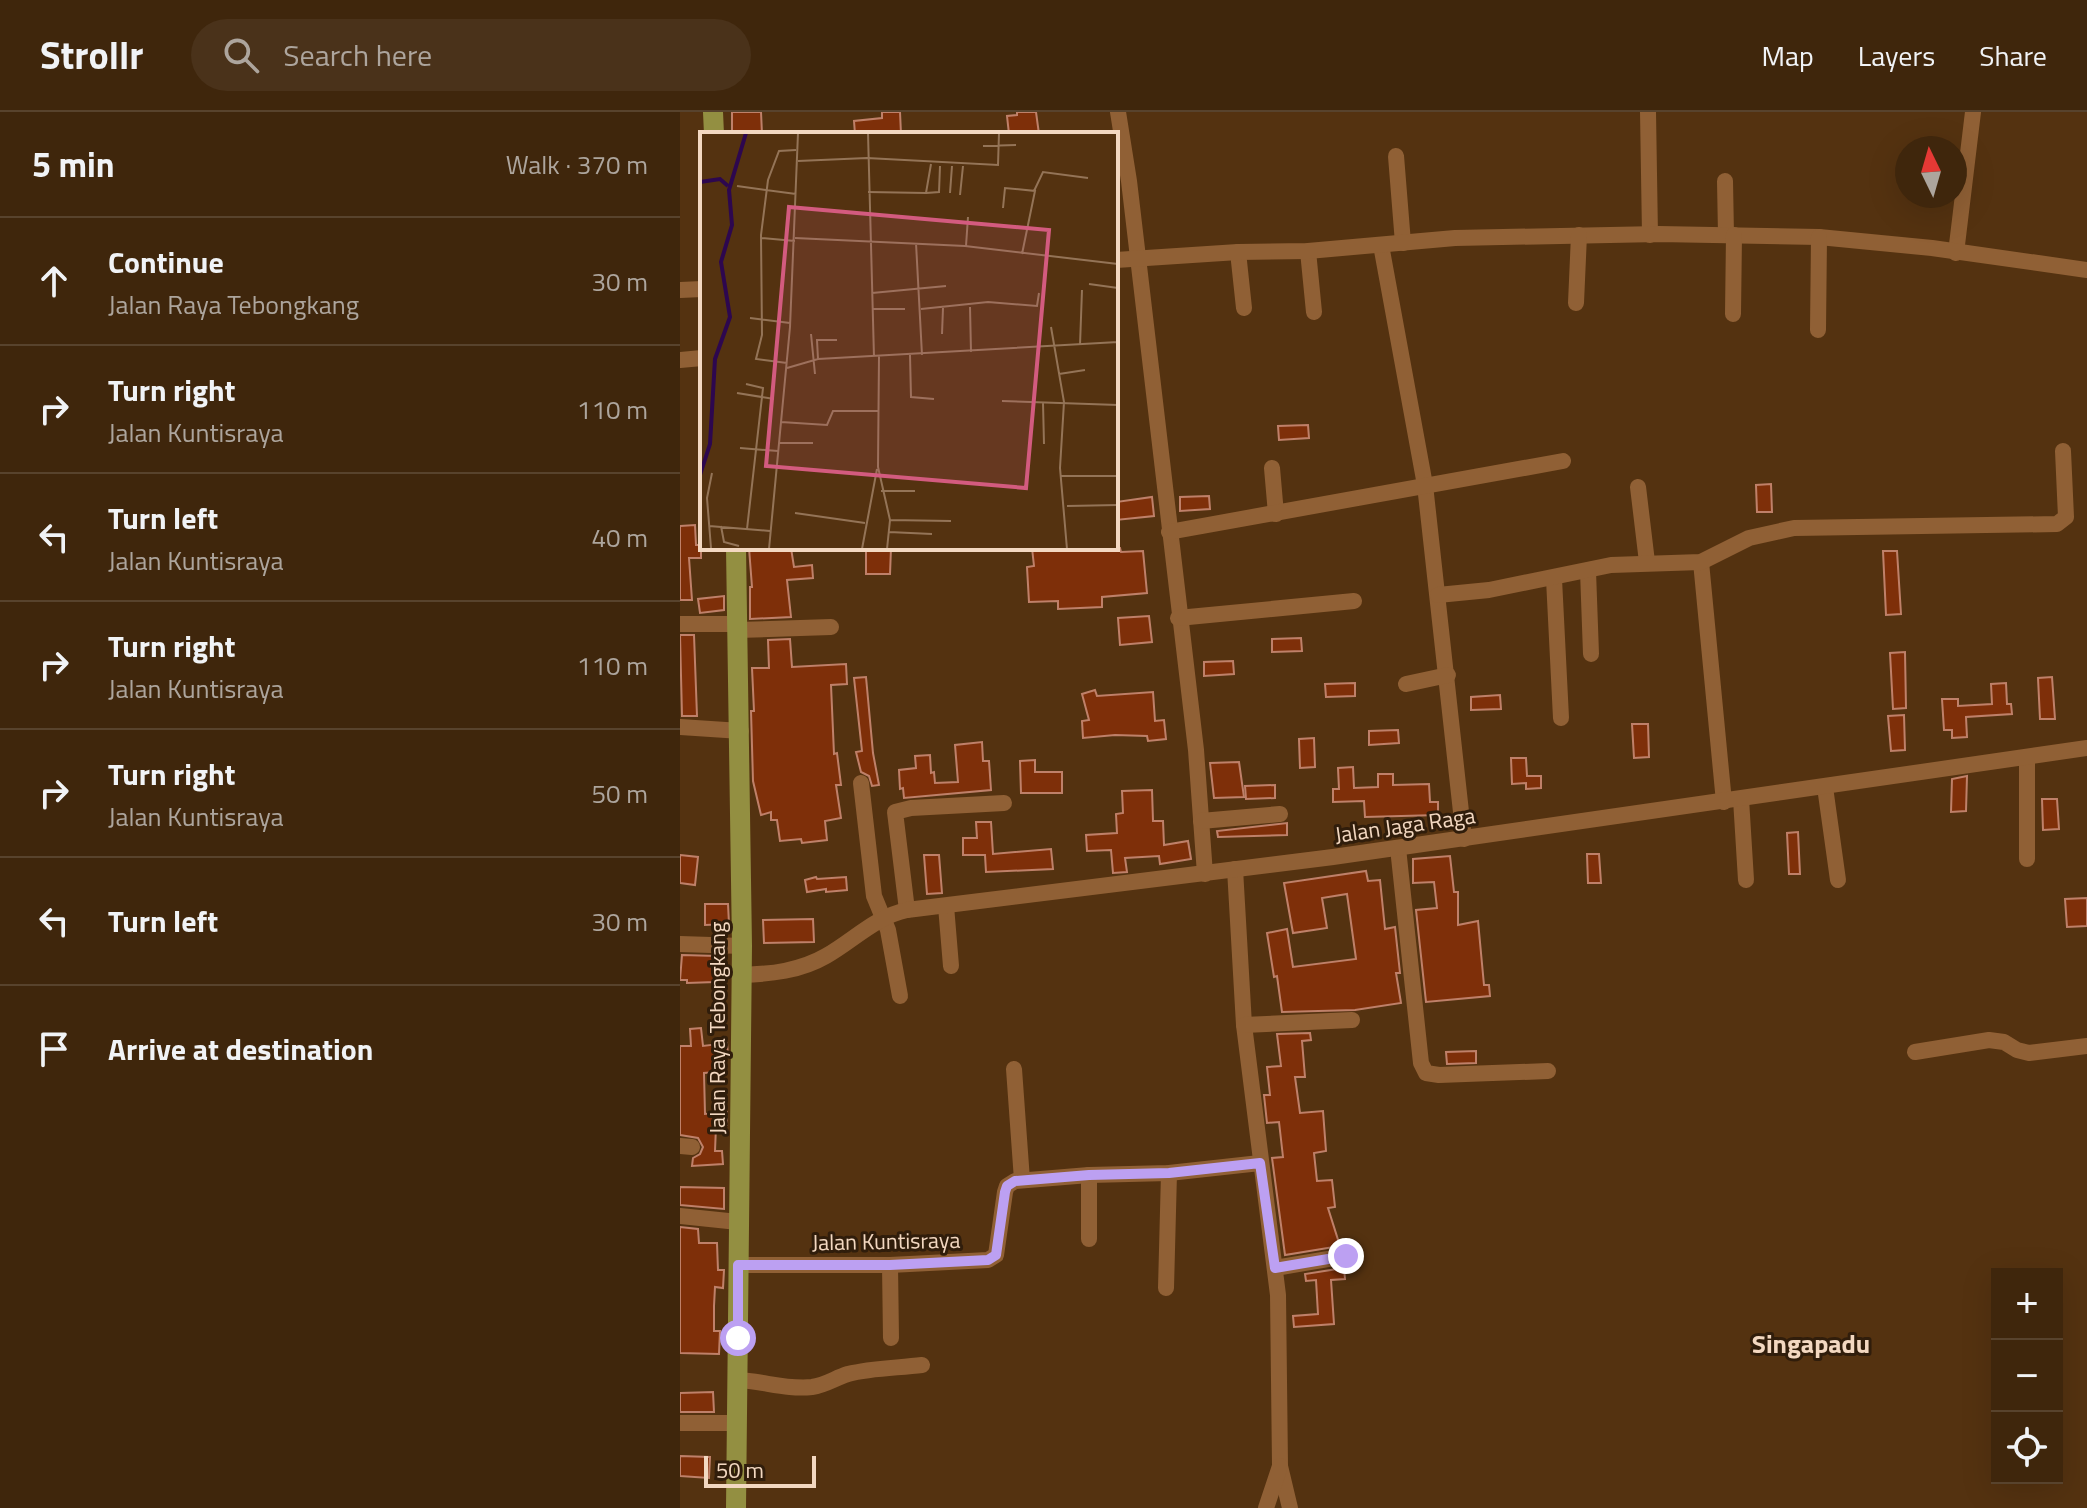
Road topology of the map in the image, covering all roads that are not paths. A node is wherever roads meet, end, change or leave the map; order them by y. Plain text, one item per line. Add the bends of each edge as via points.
1 (713, 112) edge
2 (1118, 112) edge
3 (1648, 112) edge
4 (1973, 112) edge
5 (714, 132) edge
6 (1396, 156) dead end
7 (1122, 181) edge
8 (1725, 181) dead end
9 (1579, 235) junction
10 (1650, 235) junction
11 (1730, 235) junction
12 (1819, 237) junction
13 (1403, 243) junction
14 (1381, 245) junction
15 (1308, 251) junction
16 (1238, 252) junction
17 (1956, 253) junction
18 (1138, 258) junction
19 (1118, 260) edge
20 (2087, 270) edge
21 (700, 289) edge
22 (680, 290) edge
23 (1576, 303) dead end
24 (1244, 308) dead end
25 (1314, 312) dead end
26 (1733, 314) dead end
27 (1818, 330) dead end
28 (700, 358) edge
29 (680, 360) edge
30 (2063, 451) dead end
31 (1563, 461) dead end
32 (1272, 468) dead end
33 (1425, 485) junction
34 (1638, 487) dead end
35 (1276, 514) junction
36 (1169, 532) junction
37 (736, 550) edge
38 (1647, 562) junction
39 (1701, 562) junction
40 (1588, 571) junction
41 (1554, 579) junction
42 (1438, 595) junction
43 (1354, 601) dead end
44 (1178, 618) junction
45 (680, 624) edge
46 (737, 627) junction
47 (831, 627) dead end
48 (1591, 654) dead end
49 (1448, 675) junction
50 (1406, 684) dead end
51 (1561, 718) dead end
52 (680, 727) edge
53 (741, 731) junction
54 (2087, 748) edge
55 (2027, 757) junction
56 (861, 783) dead end
57 (1825, 787) junction
58 (1741, 799) junction
59 (1724, 802) junction
60 (1004, 803) dead end
61 (1280, 814) dead end
62 (1201, 821) junction
63 (1464, 839) junction
64 (1398, 848) junction
65 (2027, 859) dead end
66 (1235, 869) junction
67 (1205, 874) junction
68 (1746, 880) dead end
69 (1838, 880) dead end
70 (946, 906) junction
71 (896, 914) junction
72 (680, 944) edge
73 (742, 946) junction
74 (951, 966) dead end
75 (742, 975) junction
76 (900, 996) dead end
77 (1352, 1020) dead end
78 (1244, 1025) junction
79 (2087, 1046) edge
80 (1915, 1052) dead end
81 (1014, 1069) dead end
82 (1548, 1071) dead end
83 (1260, 1163) junction
84 (1169, 1173) junction
85 (1089, 1175) junction
86 (1022, 1180) junction
87 (680, 1216) edge
88 (738, 1222) junction
89 (1089, 1239) dead end
90 (1346, 1256) dead end
91 (738, 1265) junction
92 (890, 1265) junction
93 (1275, 1268) junction
94 (1166, 1288) dead end
95 (891, 1338) dead end
96 (922, 1365) dead end
97 (738, 1380) junction
98 (680, 1423) edge
99 (737, 1423) junction
100 (1280, 1466) junction
101 (736, 1508) edge
102 (1266, 1508) edge
103 (1290, 1508) edge

1 - 5 main road
2 - 7 street
3 - 10 street
4 - 17 street
6 - 13 street
7 - 18 street
8 - 11 street
9 - 10 street
9 - 13 street
9 - 23 street
10 - 11 street
11 - 12 street
11 - 26 street
12 - 17 street
12 - 27 street
13 - 14 street
14 - 15 street
14 - 33 street
15 - 16 street
15 - 25 street
16 - 18 street
16 - 24 street
17 - 20 street
18 - 19 street
18 - 36 street
21 - 22 street
28 - 29 street
30 - 39 street via 2066,517 2057,524 1794,528 1749,538
31 - 33 street
32 - 35 street
33 - 35 street
33 - 42 street
34 - 38 street
35 - 36 street
36 - 44 street
37 - 46 main road, Jalan Raya Tebongkang
38 - 39 street
38 - 40 street
39 - 59 street
40 - 41 street
40 - 48 street
41 - 42 street
41 - 51 street
42 - 49 street
43 - 44 street
44 - 62 street
45 - 46 street
46 - 47 street
46 - 53 main road, Jalan Raya Tebongkang
49 - 50 street
49 - 63 street
52 - 53 street
53 - 73 main road, Jalan Raya Tebongkang
54 - 55 street, Jalan Jaga Raga
55 - 57 street, Jalan Jaga Raga
55 - 65 street
56 - 71 street via 874,896
57 - 58 street, Jalan Jaga Raga
57 - 69 street
58 - 59 street, Jalan Jaga Raga
58 - 68 street
59 - 63 street, Jalan Jaga Raga
60 - 71 street via 895,812
61 - 62 street
62 - 67 street
63 - 64 street, Jalan Jaga Raga
64 - 66 street, Jalan Jaga Raga
64 - 82 street via 1426,1073
66 - 67 street, Jalan Jaga Raga
66 - 78 street
67 - 70 street, Jalan Jaga Raga
70 - 71 street, Jalan Jaga Raga
70 - 74 street
71 - 75 street, Jalan Jaga Raga via 810,964
71 - 76 street
72 - 73 street
73 - 75 main road, Jalan Raya Tebongkang
75 - 88 main road, Jalan Raya Tebongkang
77 - 78 street
78 - 83 street
79 - 80 street via 2029,1053 1989,1040
81 - 86 street
83 - 84 street
83 - 93 street
84 - 85 street
84 - 94 street
85 - 86 street
85 - 89 street
86 - 92 street, Jalan Kuntisraya via 1007,1186 993,1258
87 - 88 street
88 - 91 main road, Jalan Raya Tebongkang
90 - 93 street
91 - 92 street, Jalan Kuntisraya
91 - 97 main road, Jalan Raya Tebongkang
92 - 95 street
93 - 100 street
96 - 97 street via 850,1374 811,1387
97 - 99 main road, Jalan Raya Tebongkang
98 - 99 street
99 - 101 main road, Jalan Raya Tebongkang
100 - 102 street
100 - 103 street

